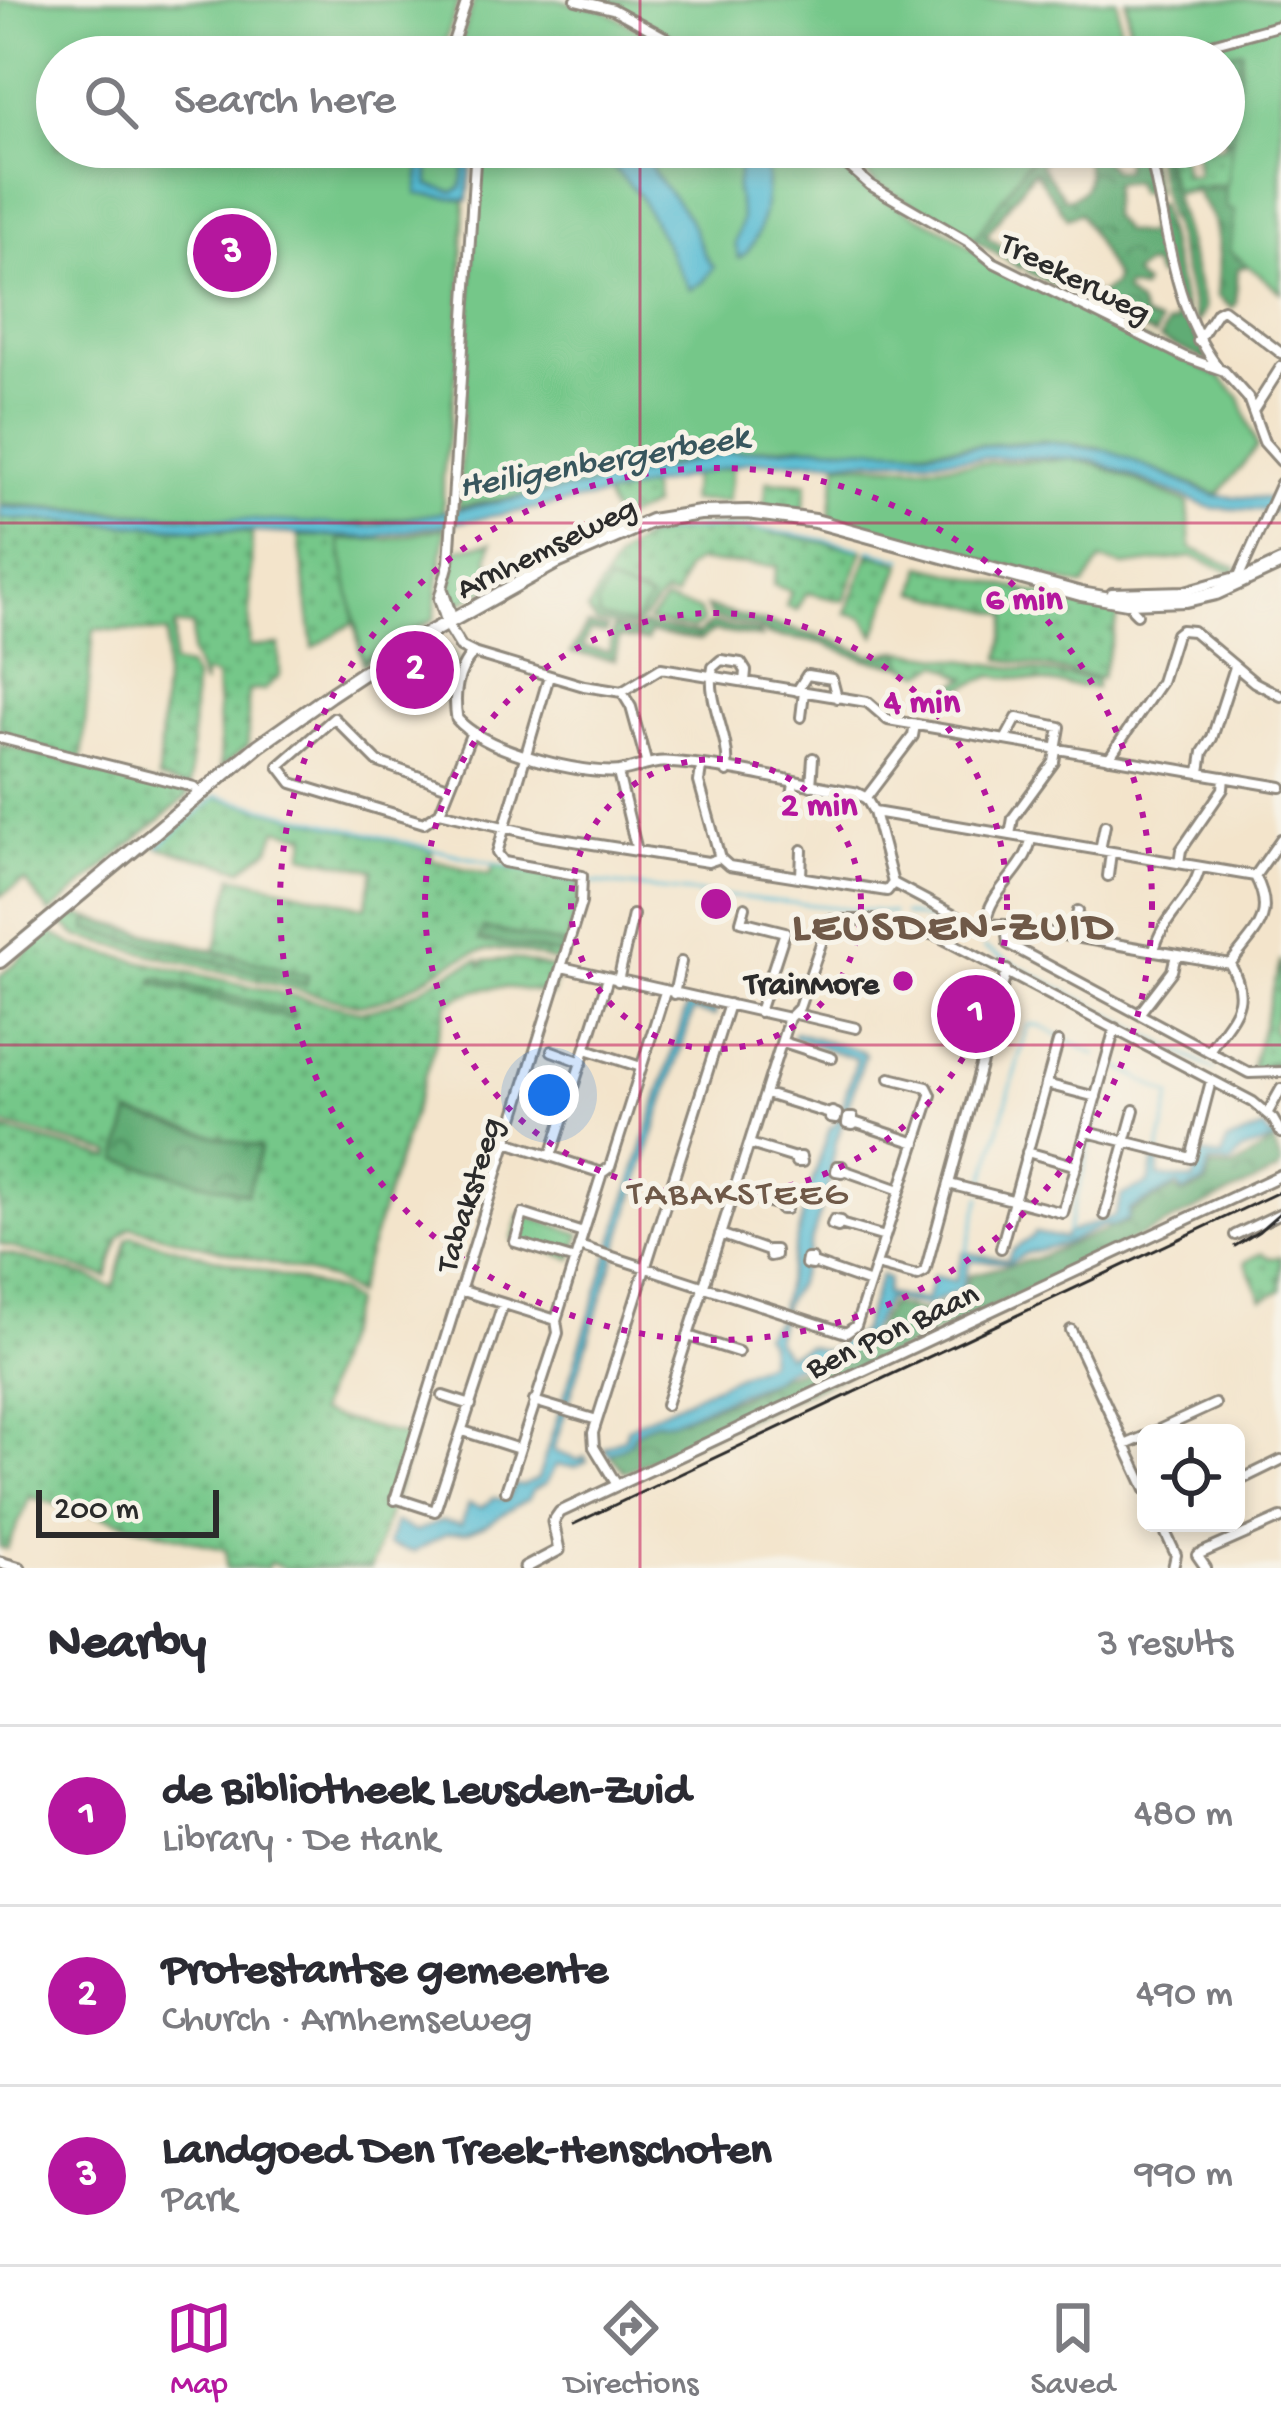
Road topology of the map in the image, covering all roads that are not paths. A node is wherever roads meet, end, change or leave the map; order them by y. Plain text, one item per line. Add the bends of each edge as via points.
1 (467, 0) edge
2 (576, 0) edge
3 (1281, 25) edge
4 (455, 36) edge
5 (662, 36) edge
6 (1241, 36) edge
7 (475, 168) edge
8 (851, 168) edge
9 (1153, 168) edge
10 (1198, 341) junction
11 (1281, 352) edge
12 (1218, 368) junction
13 (1281, 368) edge
14 (1253, 411) junction
15 (1281, 460) edge
16 (1281, 483) edge
17 (1281, 563) edge
18 (1112, 592) dead end
19 (450, 622) junction
20 (473, 653) junction
21 (1234, 667) junction
22 (549, 676) junction
23 (711, 677) junction
24 (745, 682) junction
25 (622, 692) junction
26 (801, 692) junction
27 (1281, 696) edge
28 (837, 698) junction
29 (801, 717) dead end
30 (915, 725) junction
31 (472, 732) junction
32 (0, 738) edge
33 (1005, 740) junction
34 (1056, 749) junction
35 (526, 754) junction
36 (813, 758) dead end
37 (1108, 758) junction
38 (647, 765) junction
39 (701, 768) junction
40 (618, 772) junction
41 (727, 772) junction
42 (1199, 773) junction
43 (1224, 777) junction
44 (794, 783) junction
45 (811, 785) junction
46 (448, 788) junction
47 (1279, 789) edge
48 (201, 794) junction
49 (866, 798) junction
50 (790, 808) dead end
51 (440, 812) junction
52 (874, 812) junction
53 (1105, 824) dead end
54 (504, 826) junction
55 (1010, 835) junction
56 (1030, 839) junction
57 (1281, 839) edge
58 (802, 850) dead end
59 (1100, 850) junction
60 (637, 851) junction
61 (1112, 852) junction
62 (720, 858) junction
63 (1180, 863) junction
64 (1200, 867) junction
65 (1108, 875) dead end
66 (1255, 876) junction
67 (801, 877) junction
68 (893, 883) junction
69 (745, 907) dead end
70 (1078, 911) dead end
71 (633, 915) dead end
72 (986, 922) junction
73 (1006, 925) junction
74 (1073, 937) junction
75 (1154, 951) junction
76 (1176, 955) junction
77 (0, 961) edge
78 (681, 962) dead end
79 (1230, 964) junction
80 (562, 967) junction
81 (1007, 970) junction
82 (613, 980) junction
83 (670, 993) junction
84 (729, 1004) junction
85 (759, 1012) junction
86 (1139, 1013) junction
87 (793, 1016) junction
88 (856, 1028) dead end
89 (1115, 1028) junction
90 (783, 1042) junction
91 (1058, 1042) dead end
92 (586, 1049) junction
93 (552, 1051) dead end
94 (1209, 1052) junction
95 (832, 1058) dead end
96 (582, 1061) junction
97 (641, 1067) junction
98 (1281, 1072) edge
99 (890, 1078) dead end
100 (1211, 1082) junction
101 (1046, 1084) junction
102 (1279, 1092) edge
103 (766, 1094) junction
104 (1096, 1097) junction
105 (1134, 1109) dead end
106 (1270, 1113) junction
107 (830, 1114) dead end
108 (854, 1122) dead end
109 (1091, 1133) junction
110 (1281, 1133) edge
111 (507, 1142) junction
112 (1125, 1142) junction
113 (916, 1143) junction
114 (750, 1144) junction
115 (1028, 1152) junction
116 (551, 1156) junction
117 (795, 1159) dead end
118 (1077, 1166) junction
119 (843, 1170) dead end
120 (602, 1173) junction
121 (1281, 1175) edge
122 (949, 1184) junction
123 (900, 1190) junction
124 (734, 1193) junction
125 (1014, 1202) junction
126 (780, 1205) dead end
127 (1281, 1213) edge
128 (1105, 1214) dead end
129 (840, 1224) dead end
130 (584, 1233) junction
131 (720, 1234) junction
132 (1234, 1235) dead end
133 (885, 1238) junction
134 (579, 1246) junction
135 (1001, 1248) dead end
136 (768, 1251) dead end
137 (575, 1261) junction
138 (813, 1263) dead end
139 (876, 1265) junction
140 (646, 1268) junction
141 (870, 1283) junction
142 (703, 1287) junction
143 (460, 1290) junction
144 (503, 1304) junction
145 (556, 1320) junction
146 (1071, 1330) dead end
147 (687, 1336) junction
148 (738, 1352) dead end
149 (443, 1396) dead end
150 (534, 1401) junction
151 (1215, 1404) dead end
152 (471, 1405) junction
153 (666, 1405) dead end
154 (597, 1420) junction
155 (1171, 1424) edge
156 (463, 1430) junction
157 (1137, 1440) edge
158 (1125, 1445) junction
159 (519, 1449) junction
160 (1281, 1460) edge
161 (1137, 1471) edge
162 (1245, 1478) edge
163 (617, 1485) junction
164 (506, 1491) dead end
165 (1281, 1518) edge
166 (1165, 1532) edge
167 (0, 1562) edge
168 (20, 1568) edge
169 (525, 1568) edge
170 (1173, 1568) edge
171 (1206, 1568) edge

1 - 4 street
2 - 5 street
3 - 6 street
7 - 19 street via 453,512 439,603
8 - 12 street, Treekerweg via 993,262
9 - 10 street
10 - 11 street via 1223,309
10 - 12 street
12 - 14 street, Treekerweg
13 - 14 street
14 - 15 street, Treekerweg
16 - 18 street via 1239,576 1158,594
17 - 19 main road, Arnhemseweg via 1216,593 1112,601 815,520 700,513 615,534
19 - 20 street via 461,647
19 - 48 main road, Arnhemseweg via 330,695
20 - 22 street
20 - 31 street via 460,670 455,705
21 - 27 street
21 - 37 street via 1189,629 1176,634 1161,682
21 - 42 street
22 - 25 street
22 - 35 street
23 - 24 street
23 - 24 street via 722,660 743,665
23 - 25 street via 661,668
23 - 41 street
24 - 26 street
25 - 38 street
26 - 28 street
26 - 28 street via 807,675 832,679
26 - 29 street
28 - 30 street via 867,702 884,718
30 - 33 street
30 - 49 street
31 - 35 street
31 - 46 street
32 - 48 street
33 - 34 street
33 - 34 street via 1017,718 1060,727
34 - 37 street
34 - 55 street
35 - 40 street
35 - 54 street
36 - 45 street
37 - 42 street via 1141,770
38 - 39 street
38 - 40 street
39 - 41 street
39 - 62 street
40 - 60 street
41 - 44 street
42 - 43 street
43 - 47 street
43 - 63 street
44 - 45 street
44 - 50 street
45 - 49 street
46 - 51 street
46 - 51 street via 378,762 334,718 280,761 292,783 424,823
48 - 77 main road, Arnhemseweg
49 - 52 street
51 - 54 street
52 - 55 street
52 - 68 street
53 - 59 street
54 - 60 street
54 - 80 street, Tabaksteeg via 501,860 584,878
55 - 56 street
56 - 59 street
56 - 72 street
57 - 66 street
58 - 67 street
59 - 61 street
60 - 62 street
61 - 63 street
61 - 65 street
62 - 67 street
63 - 64 street
64 - 66 street
64 - 75 street
66 - 79 street via 1267,898 1264,915
67 - 68 street via 886,891
68 - 72 street via 970,924
69 - 85 street via 741,921 785,932
70 - 74 street
71 - 82 street
72 - 73 street
73 - 74 street
73 - 86 street via 1008,944
74 - 75 street
75 - 76 street
76 - 79 street
76 - 86 street
78 - 83 street
79 - 94 street via 1243,987 1239,1007
80 - 82 street
80 - 111 street, Tabaksteeg
81 - 87 street via 938,936 834,918
81 - 89 street
81 - 122 street
82 - 83 street
82 - 92 street
83 - 84 street
83 - 97 street
84 - 85 street
84 - 140 street
85 - 87 street
86 - 94 street
87 - 88 street
87 - 90 street
89 - 100 street
89 - 104 street
90 - 95 street
90 - 103 street
91 - 101 street
92 - 96 street
92 - 97 street
93 - 96 street
94 - 98 street via 1249,1073
96 - 116 street
97 - 120 street
99 - 113 street via 930,1090
100 - 106 street
100 - 112 street via 1191,1158
101 - 104 street
101 - 115 street
102 - 106 street
103 - 107 street
103 - 114 street
104 - 109 street
105 - 112 street
106 - 110 street
108 - 113 street
109 - 112 street
109 - 118 street
111 - 116 street
111 - 143 street, Tabaksteeg
112 - 128 street
113 - 123 street
114 - 117 street
114 - 124 street
115 - 118 street
115 - 125 street
116 - 120 street
118 - 125 street via 1061,1214
119 - 123 street
120 - 130 street
121 - 163 street, Ben Pon Baan
122 - 125 street
122 - 139 street via 923,1275
123 - 133 street
124 - 126 street
124 - 131 street
125 - 135 street
127 - 132 street
129 - 133 street
130 - 134 street
130 - 137 street via 524,1214 519,1228 515,1242
131 - 136 street
131 - 142 street
133 - 139 street
134 - 137 street
134 - 140 street
137 - 145 street
138 - 141 street
139 - 141 street
140 - 142 street
140 - 154 street
141 - 142 street via 846,1333
142 - 147 street
143 - 144 street
143 - 156 street, Tabaksteeg via 395,1499 435,1511
144 - 145 street
144 - 152 street
145 - 150 street
146 - 158 street
147 - 148 street
147 - 153 street
149 - 152 street
150 - 154 street
150 - 159 street
151 - 155 street
152 - 156 street
154 - 163 street via 594,1447
156 - 159 street
157 - 158 street
158 - 161 street
159 - 164 street
160 - 162 street
163 - 169 street, Ben Pon Baan via 557,1514 560,1547
165 - 171 street via 1197,1556
166 - 170 street
167 - 168 street

